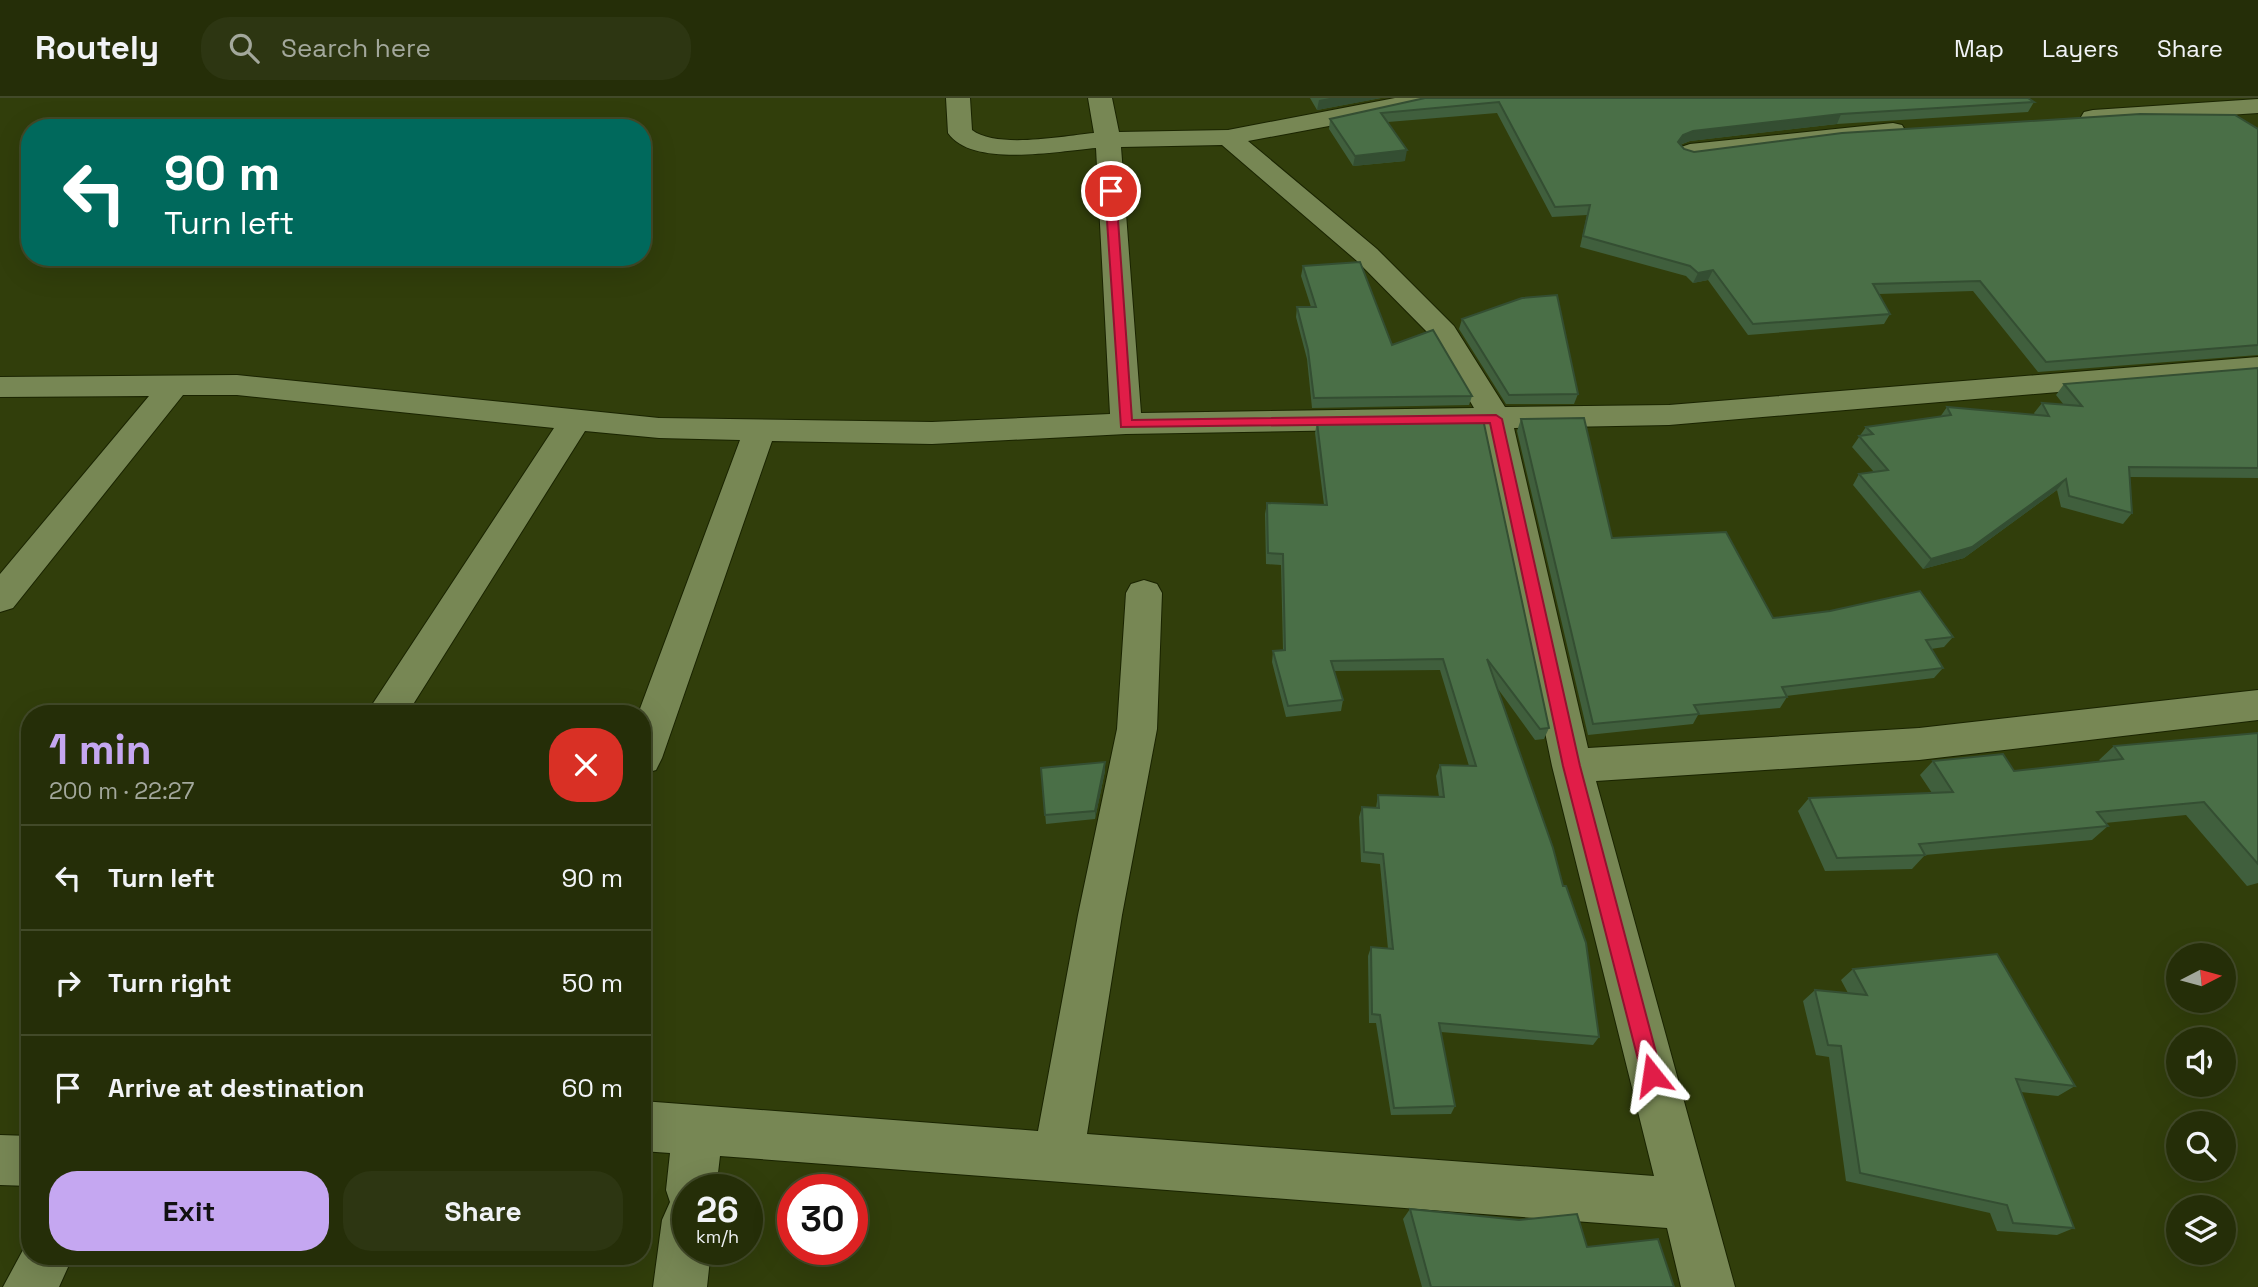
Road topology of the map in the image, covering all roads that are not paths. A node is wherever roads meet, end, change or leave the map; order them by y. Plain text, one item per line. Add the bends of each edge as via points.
1 (958, 98) edge
2 (1100, 98) edge
3 (1426, 98) edge
4 (2258, 106) edge
5 (2068, 119) edge
6 (1918, 129) edge
7 (1228, 136) junction
8 (1108, 140) junction
9 (1690, 152) edge
10 (2258, 366) edge
11 (175, 385) junction
12 (0, 387) edge
13 (576, 419) junction
14 (1496, 419) junction
15 (1126, 424) junction
16 (760, 430) junction
17 (1144, 593) dead end
18 (0, 599) edge
19 (392, 705) edge
20 (2258, 705) edge
21 (651, 733) edge
22 (1572, 766) junction
23 (651, 1126) edge
24 (698, 1129) junction
25 (1058, 1158) junction
26 (0, 1160) edge
27 (21, 1161) edge
28 (693, 1174) edge
29 (1686, 1203) junction
30 (42, 1265) edge
31 (683, 1265) edge
32 (30, 1287) edge
33 (680, 1287) edge
34 (1708, 1287) edge

1 - 8 street via 960,133 975,144 1005,148
2 - 8 street
3 - 7 street
4 - 5 street
6 - 9 street
7 - 8 street
7 - 14 street via 1367,255 1444,332
8 - 15 street
10 - 14 street via 1669,415
11 - 12 street
11 - 13 street via 237,385
11 - 18 street
13 - 16 street via 659,428
13 - 19 street
14 - 15 street
14 - 22 street
15 - 16 street via 932,433
16 - 21 street
17 - 25 street via 1137,729
20 - 22 street via 1919,744
22 - 29 street
23 - 24 street
24 - 25 street
24 - 28 street
25 - 29 street
26 - 27 street
29 - 34 street
30 - 32 street
31 - 33 street

